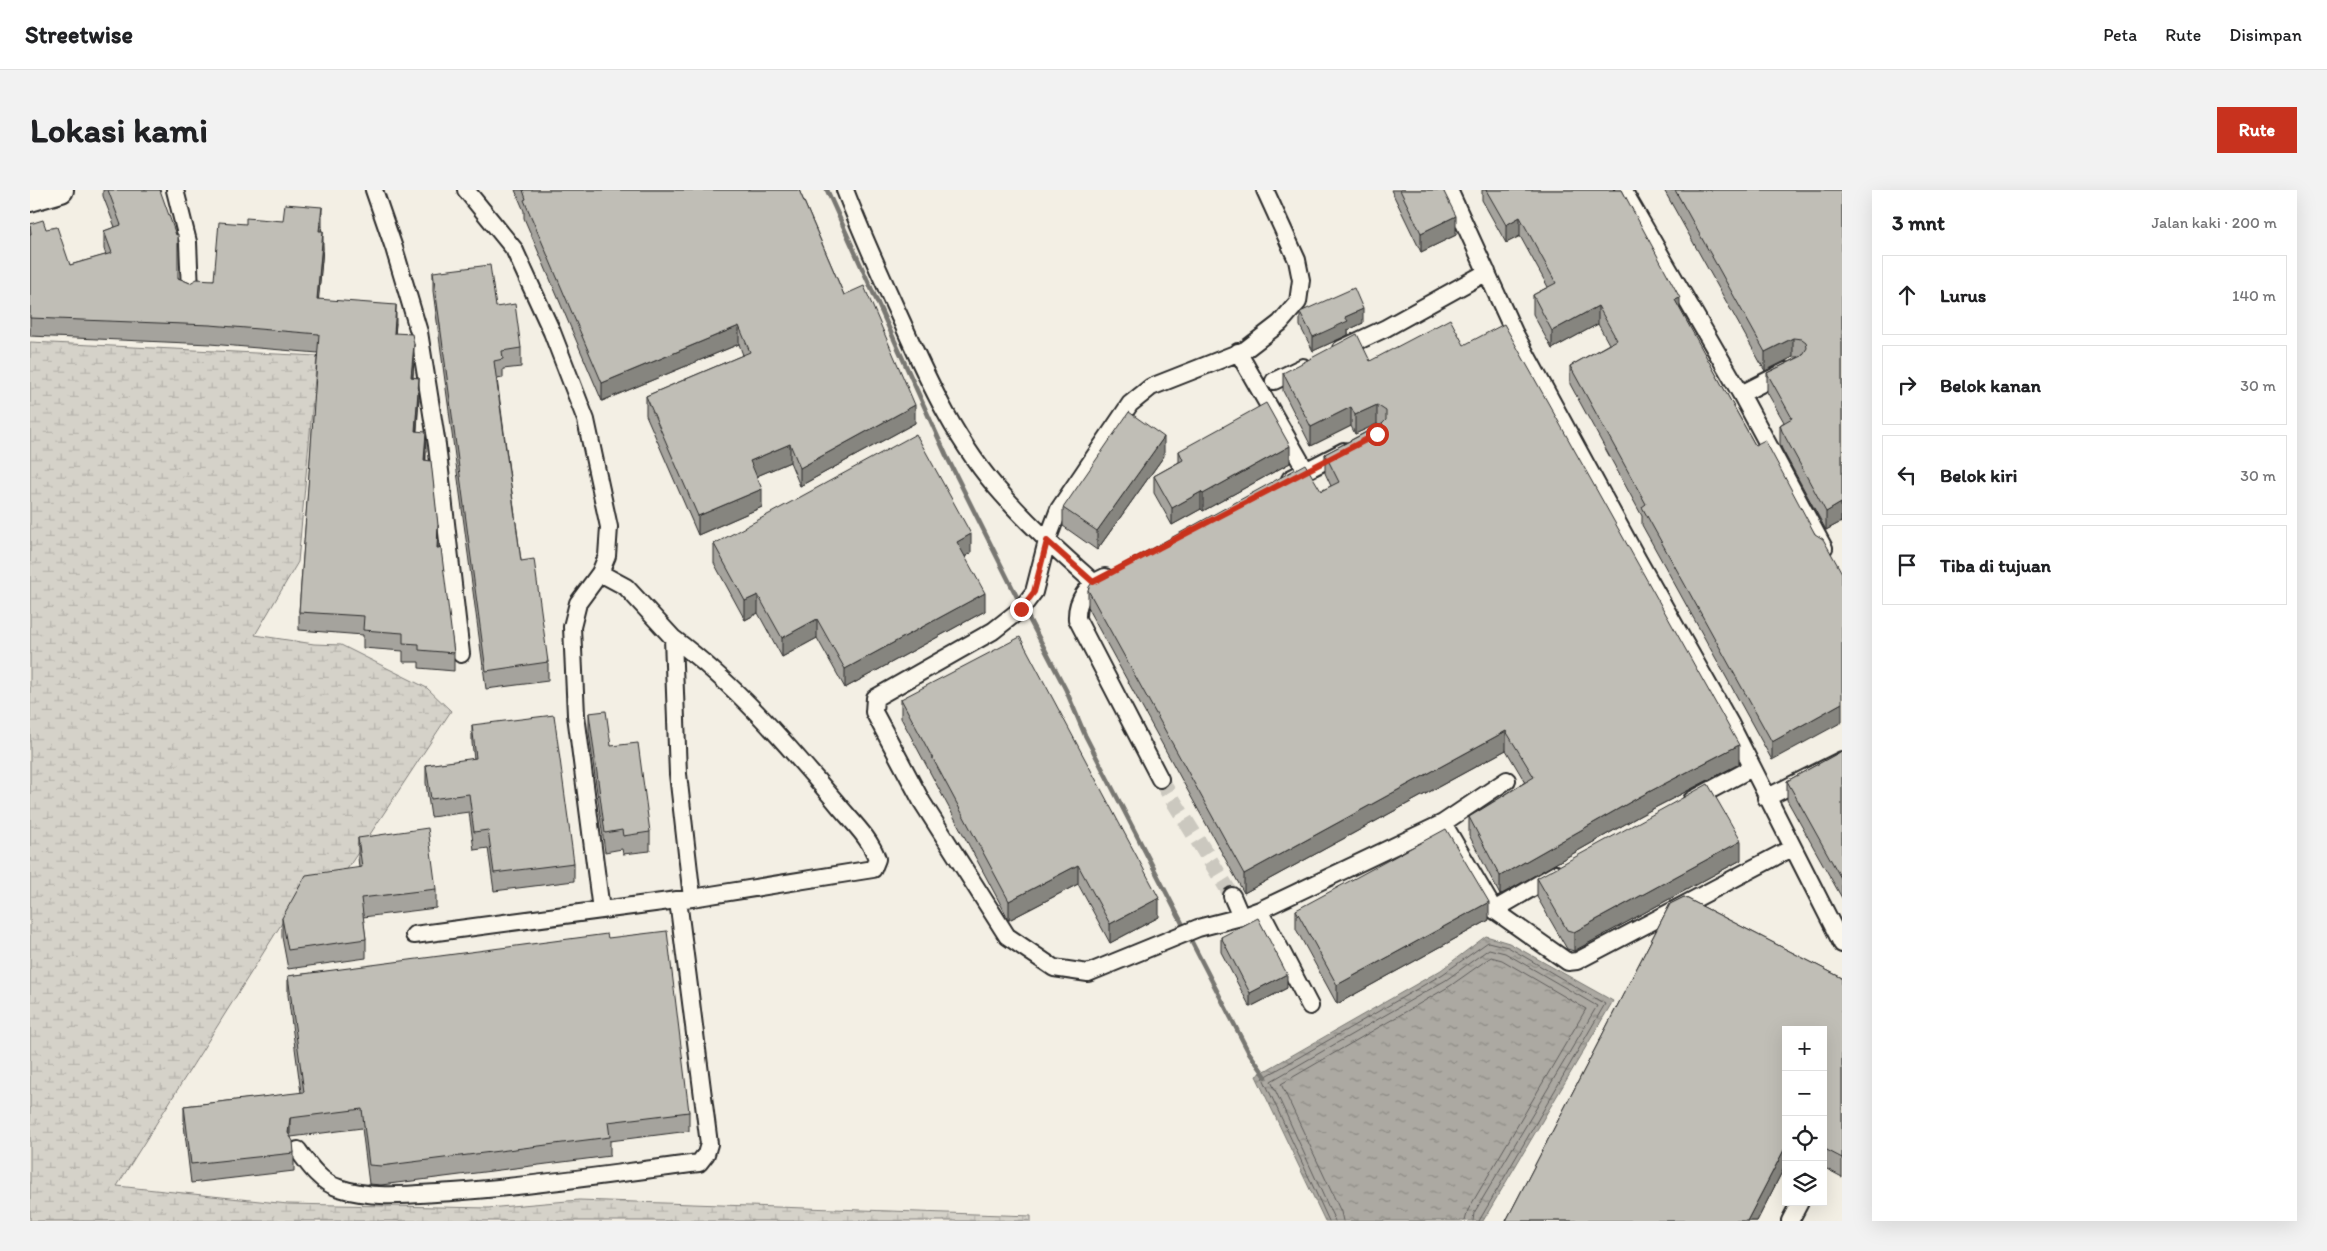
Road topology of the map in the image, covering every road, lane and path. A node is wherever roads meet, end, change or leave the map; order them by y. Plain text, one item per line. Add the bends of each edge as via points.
1 (61, 190) edge
2 (174, 190) edge
3 (374, 190) edge
4 (466, 190) edge
5 (845, 190) edge
6 (1265, 190) edge
7 (1449, 190) edge
8 (1623, 190) edge
9 (30, 199) edge
10 (1487, 272) junction
11 (190, 291) edge
12 (1238, 352) junction
13 (1797, 366) edge
14 (1274, 381) dead end
15 (1741, 394) junction
16 (1361, 442) edge
17 (1306, 471) junction
18 (1272, 489) edge
19 (1047, 541) junction
20 (1824, 548) edge
21 (1121, 568) edge
22 (600, 573) junction
23 (1093, 582) junction
24 (673, 638) junction
25 (461, 654) dead end
26 (1842, 760) edge
27 (1752, 768) junction
28 (1160, 779) tunnel mouth
29 (1507, 780) dead end
30 (1766, 798) junction
31 (1680, 806) edge
32 (1443, 823) junction
33 (1792, 848) junction
34 (1567, 868) edge
35 (1232, 896) tunnel mouth
36 (685, 899) junction
37 (601, 910) junction
38 (1260, 910) junction
39 (1494, 910) junction
40 (1241, 917) junction
41 (414, 935) dead end
42 (1842, 944) edge
43 (1310, 1006) dead end
44 (298, 1150) dead end
45 (1798, 1206) edge
46 (1790, 1221) edge

1 - 9 highway
2 - 11 lane via 188,242
3 - 25 lane via 419,332 437,445
4 - 22 lane via 514,249 552,332 586,420 609,527 607,556
5 - 19 lane via 933,390 964,444 1002,494
6 - 12 lane via 1297,260 1301,280 1298,302 1280,324
7 - 10 lane
8 - 15 lane
10 - 14 lane via 1386,328
10 - 27 lane via 1519,340
12 - 17 lane
12 - 19 lane via 1151,387 1130,404 1059,509
13 - 15 lane
15 - 20 lane
16 - 17 lane
17 - 18 lane
19 - 23 lane
19 - 40 lane via 1034,592 1021,609 993,631 875,698 874,712 922,802 1008,936 1054,968 1088,973 1198,928
21 - 23 lane
22 - 24 lane via 626,587
22 - 37 lane via 578,603 572,628 572,659
23 - 28 lane via 1079,602 1077,619
24 - 36 lane
24 - 36 lane via 748,702 869,842 877,859 872,869
26 - 30 lane
27 - 30 lane
27 - 31 lane
29 - 32 lane
30 - 33 lane
32 - 38 lane
32 - 39 lane
33 - 39 lane via 1573,962 1568,962
33 - 42 lane
34 - 39 lane
35 - 40 lane
36 - 37 lane
36 - 44 lane via 709,1144 699,1163 495,1189 370,1194 337,1188 311,1170
37 - 41 lane
38 - 40 lane
38 - 43 lane
45 - 46 lane

